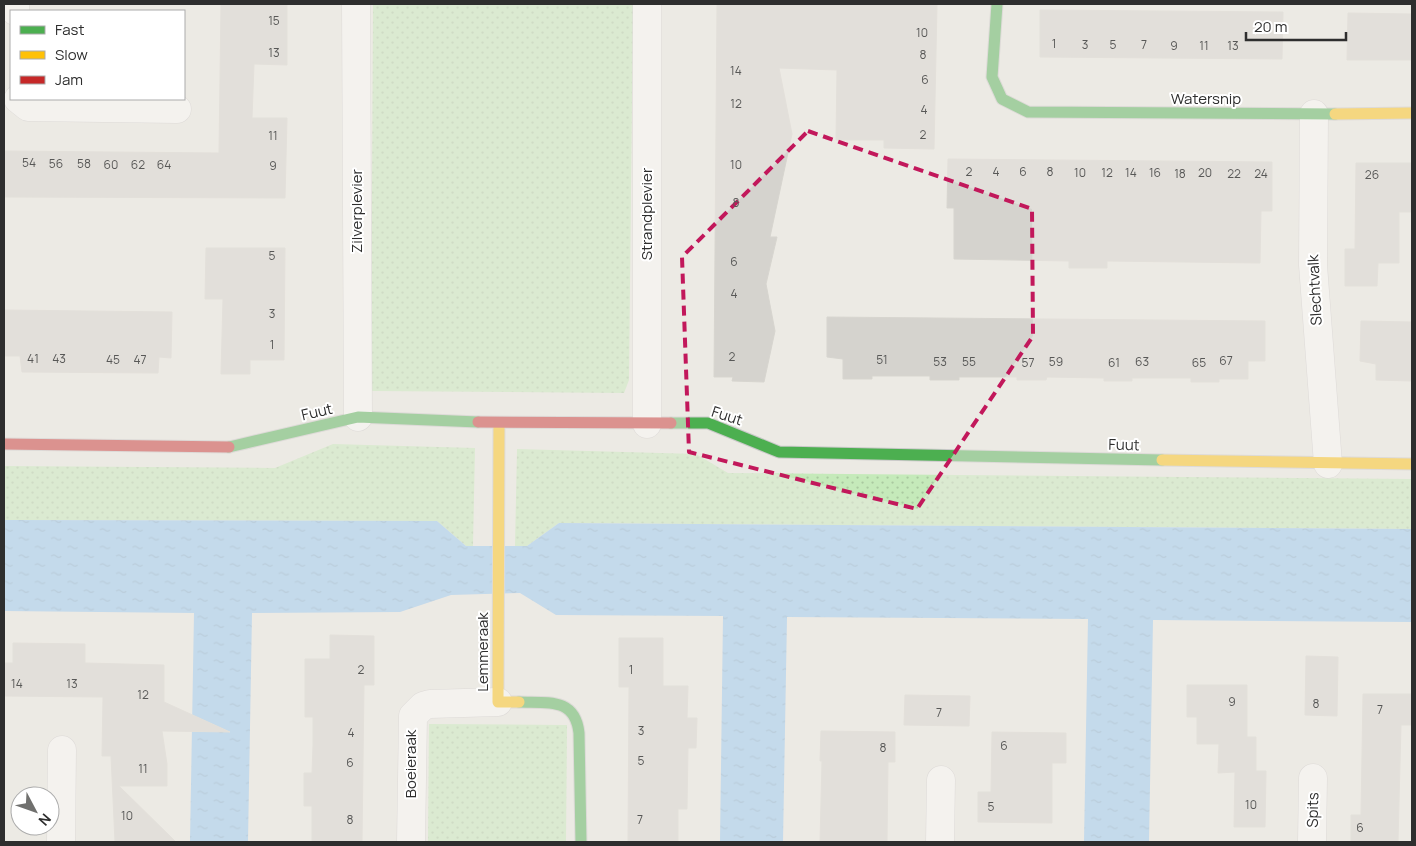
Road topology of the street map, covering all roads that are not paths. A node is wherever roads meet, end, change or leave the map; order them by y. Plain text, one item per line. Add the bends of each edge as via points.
1 (356, 4) edge
2 (647, 4) edge
3 (997, 4) edge
4 (19, 100) edge
5 (177, 108) dead end
6 (1412, 113) edge
7 (1314, 114) junction
8 (358, 418) junction
9 (500, 423) junction
10 (647, 424) junction
11 (4, 444) edge
12 (1328, 464) junction
13 (1412, 464) edge
14 (498, 702) junction
15 (62, 750) dead end
16 (1313, 778) dead end
17 (941, 780) dead end
18 (61, 842) edge
19 (411, 842) edge
20 (581, 842) edge
21 (940, 842) edge
22 (1312, 842) edge

1 - 8 street, Zilverplevier
2 - 10 street, Strandplevier
3 - 7 street, Watersnip via 992,76 1002,99 1028,112
4 - 5 street via 28,107
6 - 7 street, Watersnip
7 - 12 street, Slechtvalk via 1313,265
8 - 9 street, Fuut
8 - 11 street, Fuut via 233,447
9 - 10 street, Fuut
9 - 14 street, Lemmeraak
10 - 12 street, Fuut via 708,423 779,452
12 - 13 street, Fuut
14 - 19 street, Boeieraak via 430,704 413,716
14 - 20 street, Lemmeraak via 557,703 576,717
15 - 18 street
16 - 22 street, Spits
17 - 21 street

